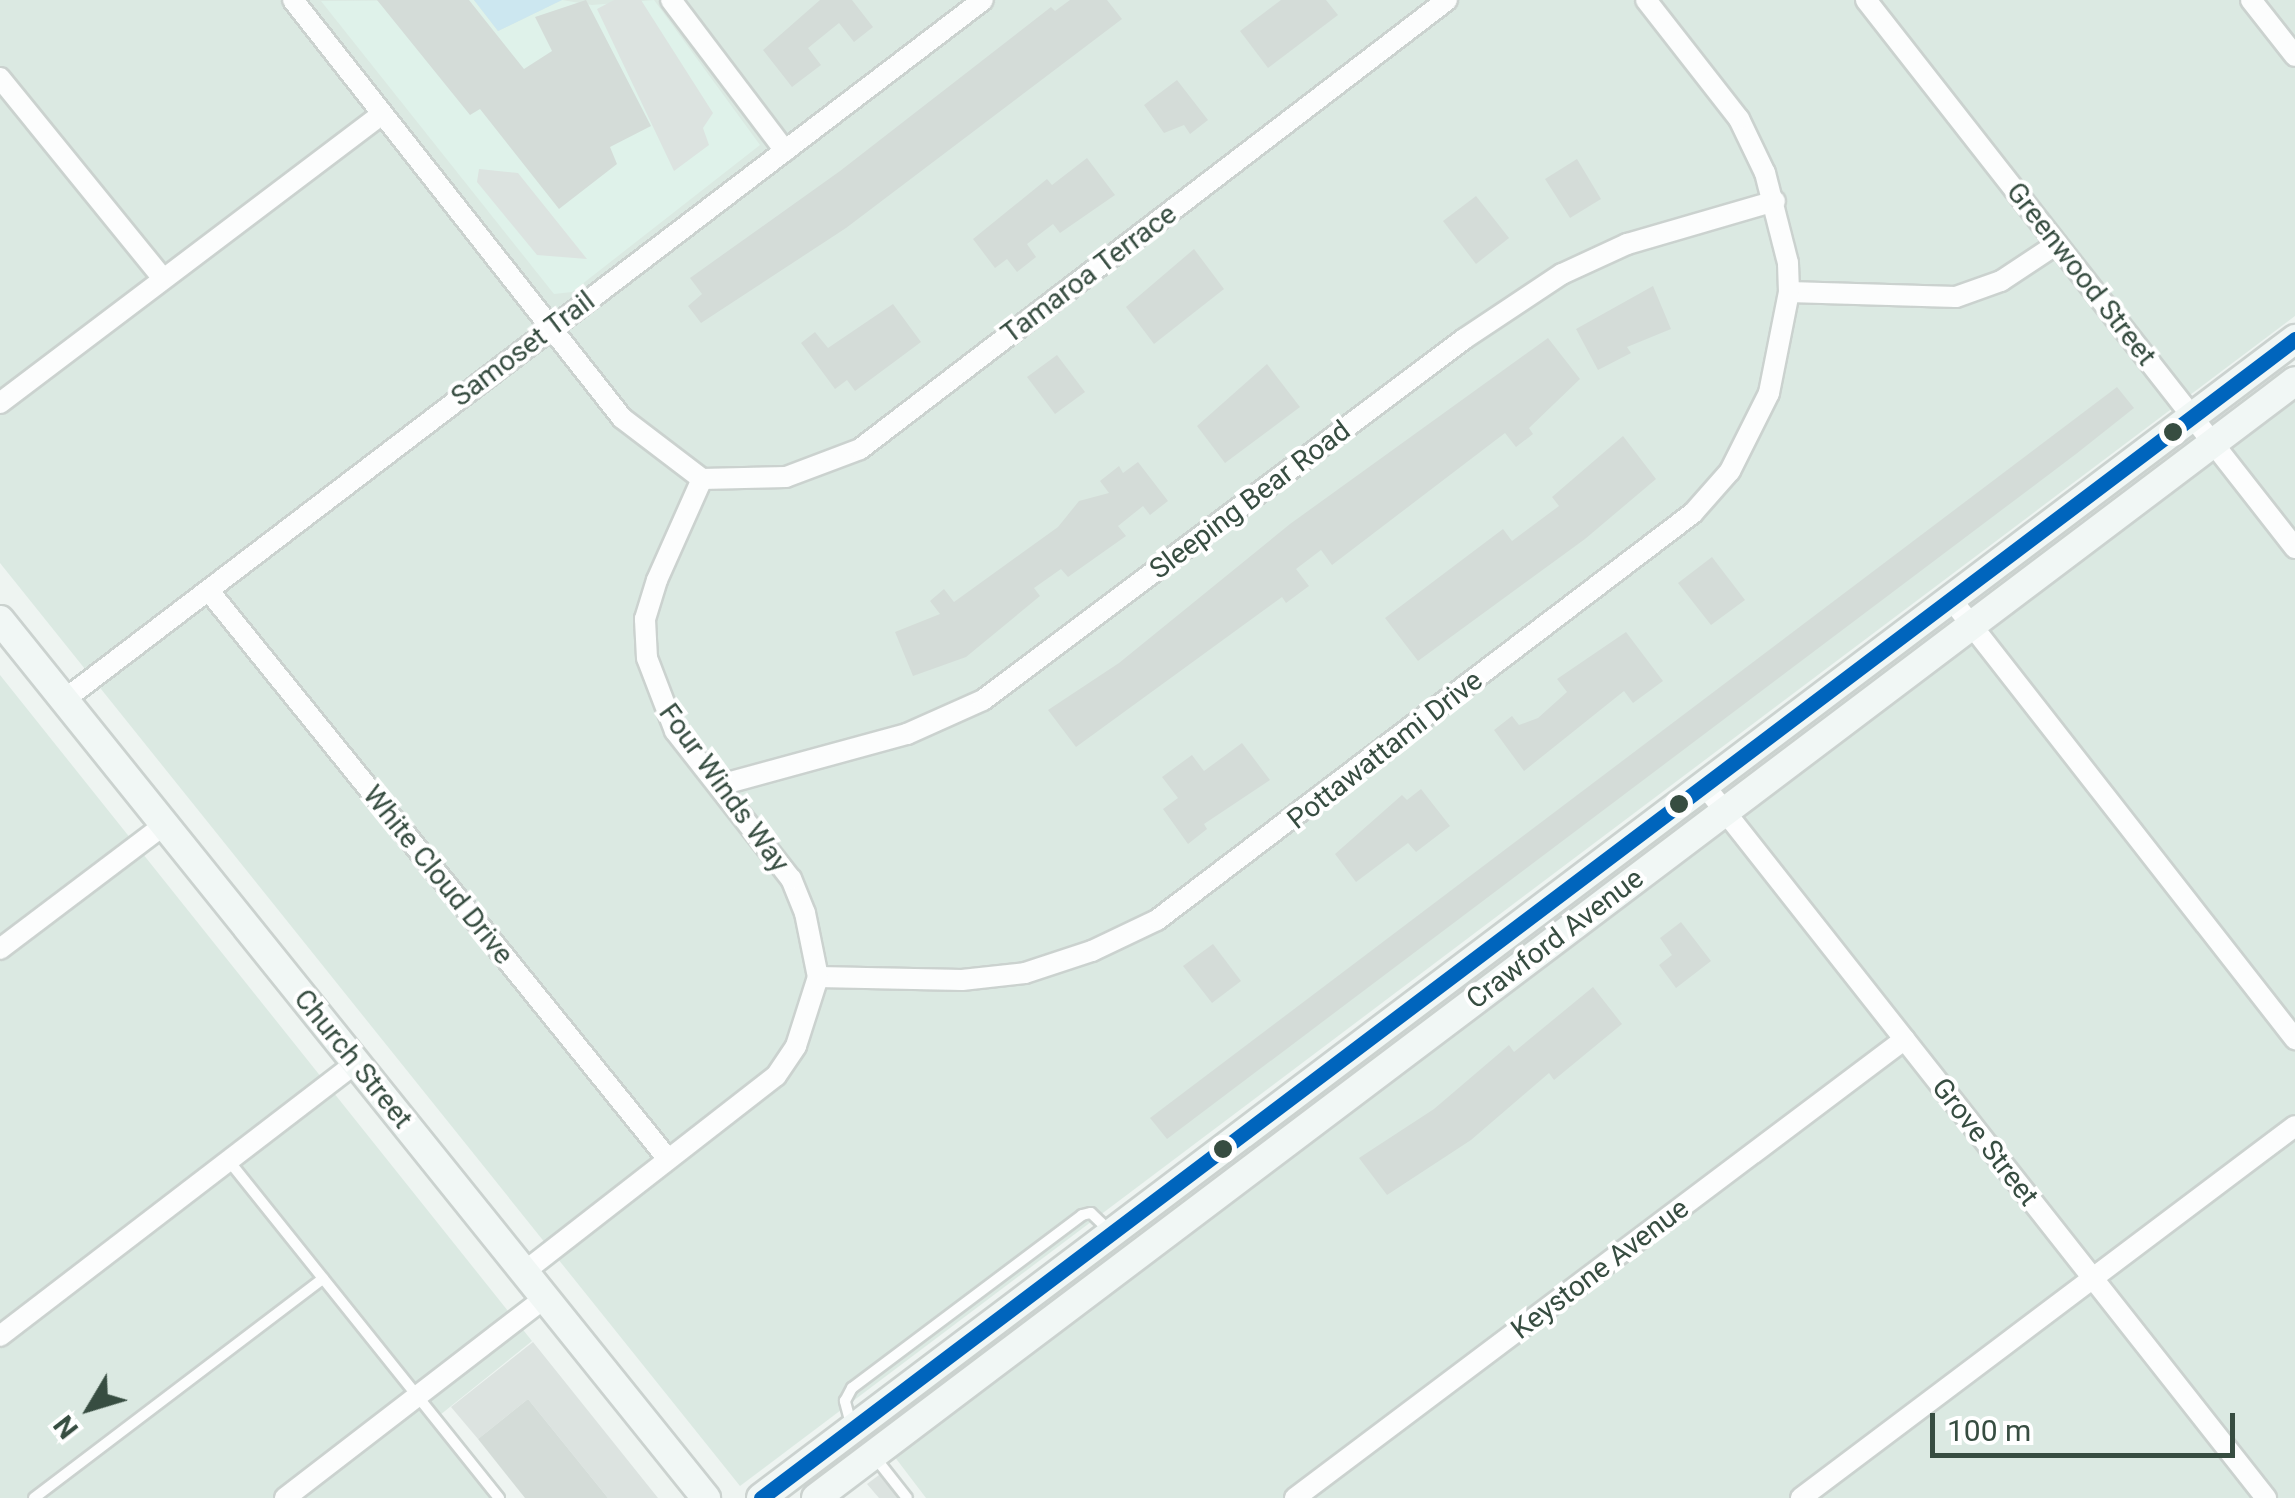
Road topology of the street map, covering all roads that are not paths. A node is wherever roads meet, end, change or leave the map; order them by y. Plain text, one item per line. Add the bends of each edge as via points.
1 (293, 0) edge
2 (671, 0) edge
3 (983, 0) edge
4 (1448, 0) edge
5 (1646, 0) edge
6 (1866, 0) edge
7 (2251, 0) edge
8 (2295, 56) edge
9 (0, 78) edge
10 (382, 114) junction
11 (785, 150) junction
12 (1775, 201) junction
13 (2057, 244) junction
14 (162, 277) junction
15 (1789, 292) junction
16 (551, 328) junction
17 (2295, 340) edge
18 (2295, 381) edge
19 (0, 403) edge
20 (2192, 417) junction
21 (2212, 443) junction
22 (702, 479) junction
23 (2295, 548) edge
24 (209, 591) junction
25 (1951, 599) junction
26 (0, 620) edge
27 (1970, 624) junction
28 (64, 700) junction
29 (720, 785) junction
30 (1704, 785) junction
31 (1725, 811) junction
32 (164, 824) junction
33 (0, 949) edge
34 (818, 976) junction
35 (2295, 1039) edge
36 (1905, 1040) junction
37 (356, 1063) junction
38 (2295, 1126) edge
39 (1218, 1152) junction
40 (668, 1159) junction
41 (228, 1161) junction
42 (1238, 1179) junction
43 (524, 1272) junction
44 (323, 1278) junction
45 (2093, 1278) junction
46 (545, 1298) junction
47 (0, 1336) edge
48 (418, 1397) junction
49 (873, 1455) junction
50 (34, 1498) edge
51 (284, 1498) edge
52 (499, 1498) edge
53 (706, 1498) edge
54 (761, 1498) edge
55 (816, 1498) edge
56 (907, 1498) edge
57 (1295, 1498) edge
58 (1801, 1498) edge
59 (2266, 1498) edge

1 - 10 street
2 - 11 street
3 - 11 street, Samoset Trail
4 - 22 street, Tamaroa Terrace via 860,449 786,477
5 - 12 street, Pottawattami Drive via 1740,119
6 - 13 street, Greenwood Street
7 - 8 street
9 - 14 street
10 - 14 street
10 - 16 street
11 - 16 street, Samoset Trail
12 - 15 street, Pottawattami Drive
12 - 29 street, Sleeping Bear Road via 1627,244 1562,274 1464,339 983,700 906,734
13 - 15 street via 2000,282 1956,297
13 - 20 street, Greenwood Street
14 - 19 street
15 - 34 street, Pottawattami Drive via 1770,394 1754,435 1693,512 1157,920 1092,952 1025,973 962,980
16 - 22 street via 622,418
16 - 24 street, Samoset Trail
17 - 20 main road, Crawford Avenue
18 - 21 main road, Crawford Avenue
20 - 21 street, Greenwood Street
20 - 25 main road, Crawford Avenue
21 - 23 street, Greenwood Street
21 - 27 main road, Crawford Avenue
22 - 29 street, Four Winds Way via 657,580 645,620 647,658 675,731
24 - 28 street, Samoset Trail
24 - 40 street, White Cloud Drive
25 - 27 street
25 - 30 main road, Crawford Avenue
26 - 28 main road, Church Street
27 - 31 main road, Crawford Avenue
27 - 35 street
28 - 32 main road, Church Street
29 - 34 street, Four Winds Way via 790,879 806,913
30 - 31 street, Grove Street
30 - 39 main road, Crawford Avenue
31 - 36 street, Grove Street
31 - 42 main road, Crawford Avenue
32 - 33 street
32 - 37 main road, Church Street
34 - 40 street, Four Winds Way via 796,1046 776,1076
36 - 45 street, Grove Street
36 - 57 street, Keystone Avenue
37 - 41 street
37 - 43 main road, Church Street
38 - 45 street
39 - 42 street
39 - 54 main road, Crawford Avenue
40 - 43 street, Four Winds Way
41 - 44 lane
41 - 47 street
42 - 49 main road, Crawford Avenue
43 - 46 main road, Church Street
44 - 48 lane
44 - 50 lane
45 - 58 street
45 - 59 street, Grove Street
46 - 48 street
46 - 53 main road, Church Street
48 - 51 street
48 - 52 lane
49 - 55 main road, Crawford Avenue
49 - 56 lane

